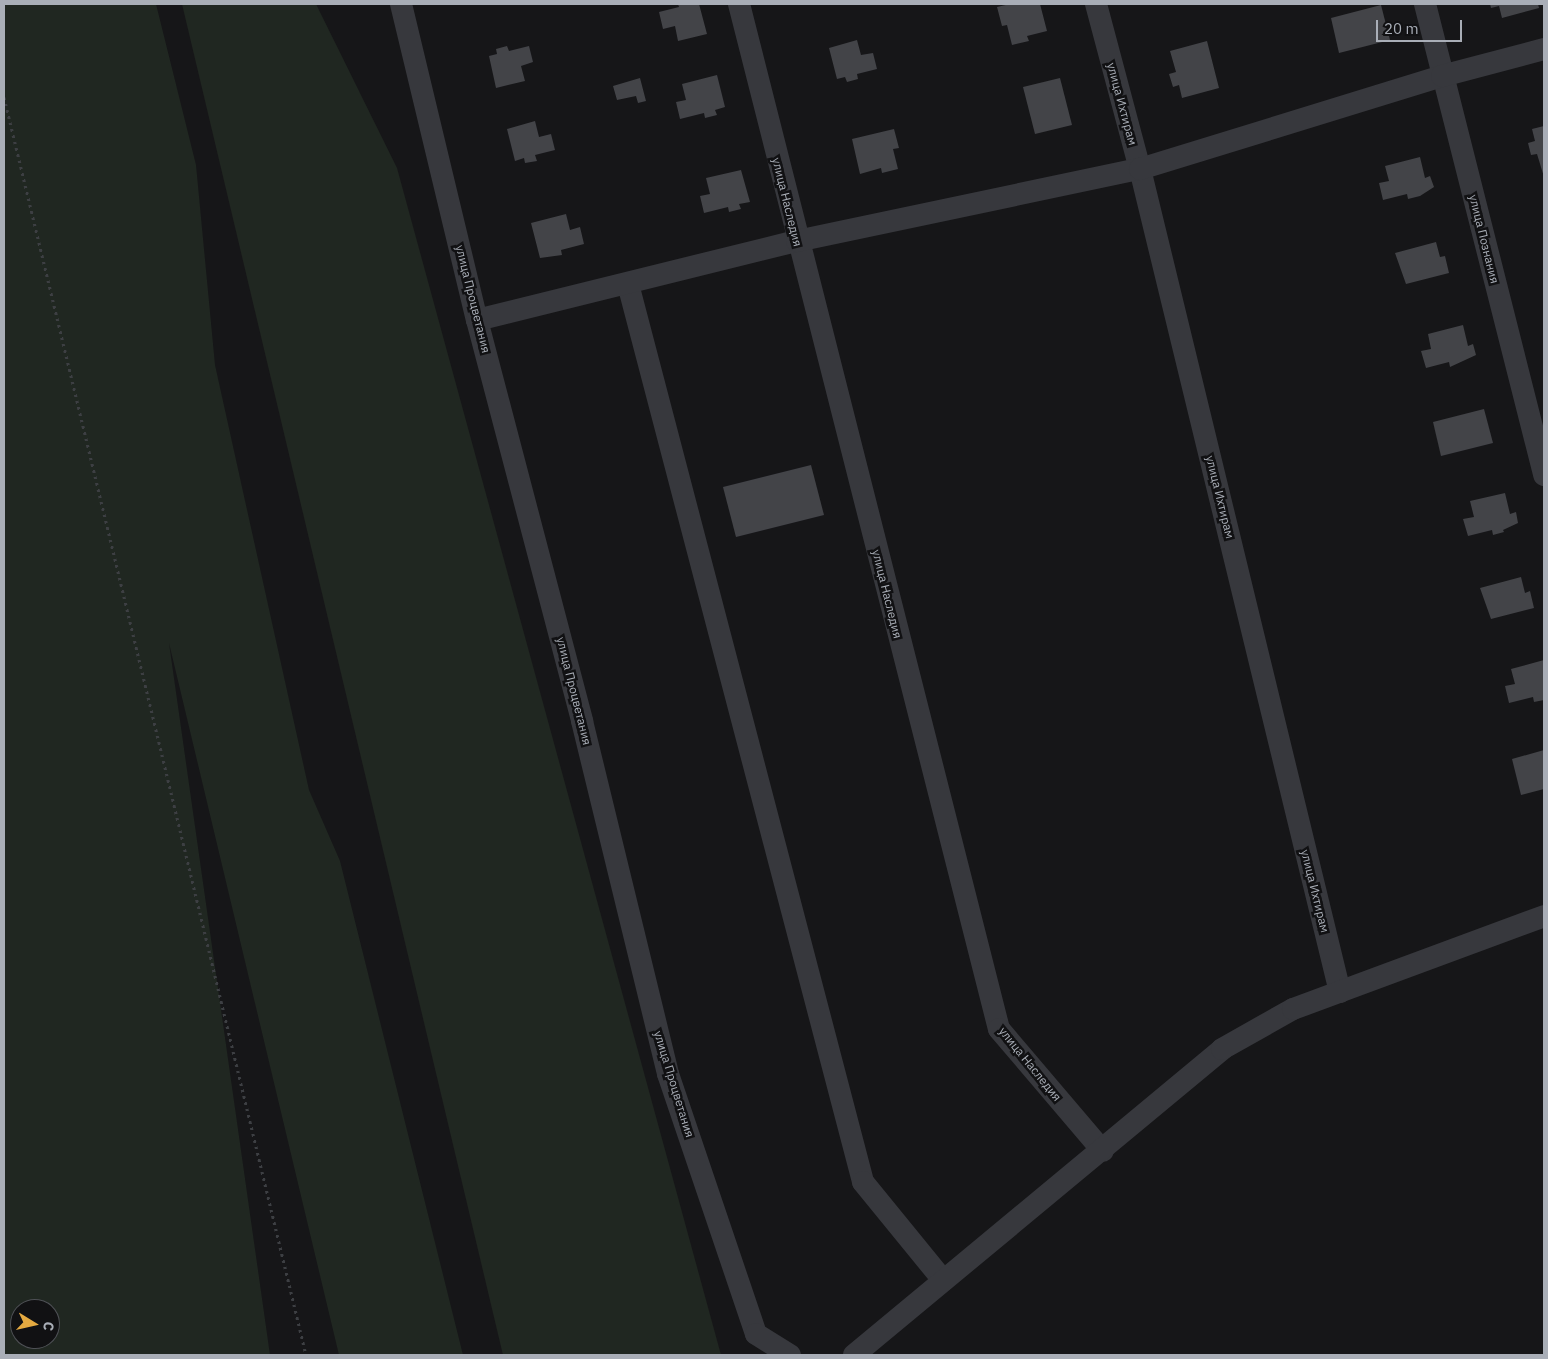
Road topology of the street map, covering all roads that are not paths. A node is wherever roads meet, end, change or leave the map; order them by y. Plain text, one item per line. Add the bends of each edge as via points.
1 (401, 4) edge
2 (739, 4) edge
3 (1096, 4) edge
4 (1425, 4) edge
5 (1544, 49) edge
6 (1442, 76) junction
7 (1140, 169) junction
8 (797, 241) junction
9 (628, 284) junction
10 (477, 320) junction
11 (1544, 474) edge
12 (1544, 916) edge
13 (1340, 992) junction
14 (1103, 1151) junction
15 (943, 1280) junction
16 (790, 1355) edge
17 (854, 1355) edge

1 - 10 street, улица Процветания
2 - 8 street, улица Наследия
3 - 7 street, улица Ихтирам
4 - 6 street, улица Познания
5 - 6 street
6 - 7 street
6 - 11 street, улица Познания
7 - 8 street
7 - 13 street, улица Ихтирам
8 - 9 street
8 - 14 street, улица Наследия via 999,1029
9 - 10 street
9 - 15 street via 863,1182
10 - 16 street, улица Процветания via 582,721 668,1074 756,1334
12 - 13 street
13 - 14 street via 1293,1009 1222,1049
14 - 15 street
15 - 17 street

